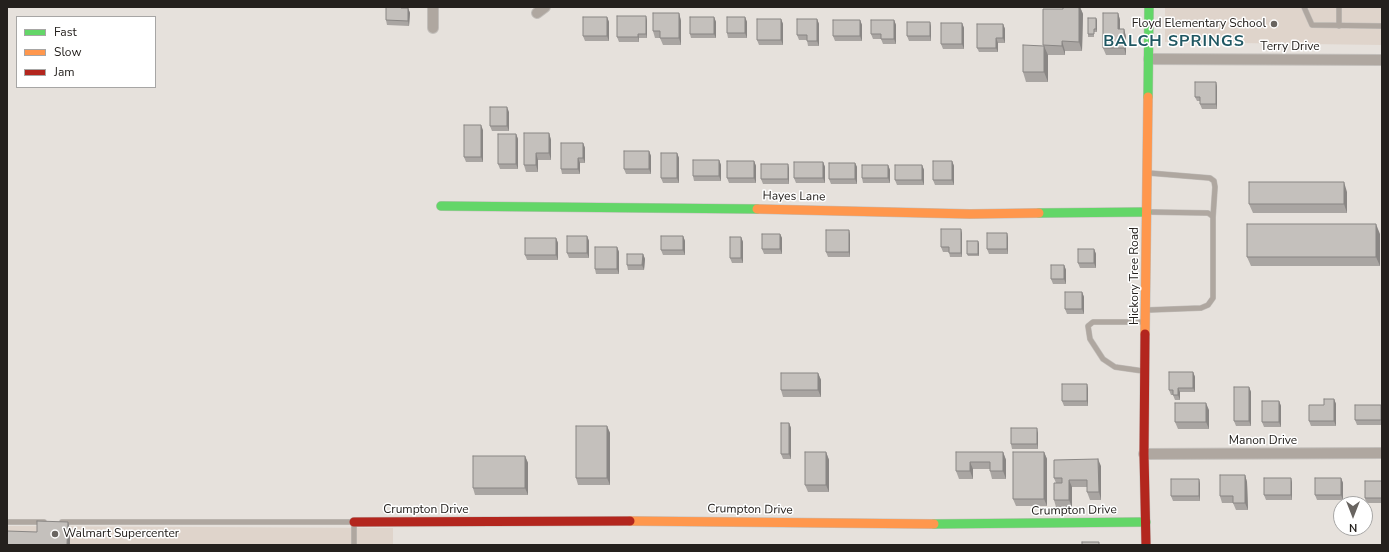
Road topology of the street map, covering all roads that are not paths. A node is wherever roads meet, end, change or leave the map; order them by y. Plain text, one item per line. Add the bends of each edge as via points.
1 (433, 7) edge
2 (1149, 7) edge
3 (1304, 7) edge
4 (1339, 7) edge
5 (1339, 26) junction
6 (1382, 26) edge
7 (433, 28) dead end
8 (1149, 59) junction
9 (1382, 60) edge
10 (1148, 173) junction
11 (441, 206) dead end
12 (1147, 212) junction
13 (1213, 217) junction
14 (1147, 310) junction
15 (1147, 322) junction
16 (1146, 372) junction
17 (1382, 453) edge
18 (1144, 454) junction
19 (7, 522) edge
20 (354, 522) junction
21 (1146, 522) junction
22 (354, 545) edge
23 (1146, 545) edge

1 - 7 street
2 - 8 street, Hickory Tree Road
3 - 5 lane via 1312,25
4 - 5 lane
5 - 6 lane
8 - 9 street, Terry Drive
8 - 10 street, Hickory Tree Road
10 - 12 street, Hickory Tree Road
10 - 13 lane via 1210,178 1214,181 1215,187
11 - 12 street, Hayes Lane via 970,214
12 - 13 lane via 1208,213
12 - 14 street, Hickory Tree Road
13 - 14 lane via 1213,298 1208,305 1201,308
14 - 15 street, Hickory Tree Road
15 - 16 street, Hickory Tree Road
15 - 16 lane via 1093,322 1088,326 1090,339 1103,358 1115,367
16 - 18 street, Hickory Tree Road
17 - 18 street, Manon Drive
18 - 21 street, Hickory Tree Road
19 - 20 lane
20 - 21 street, Crumpton Drive
20 - 22 lane
21 - 23 street, Hickory Tree Road

